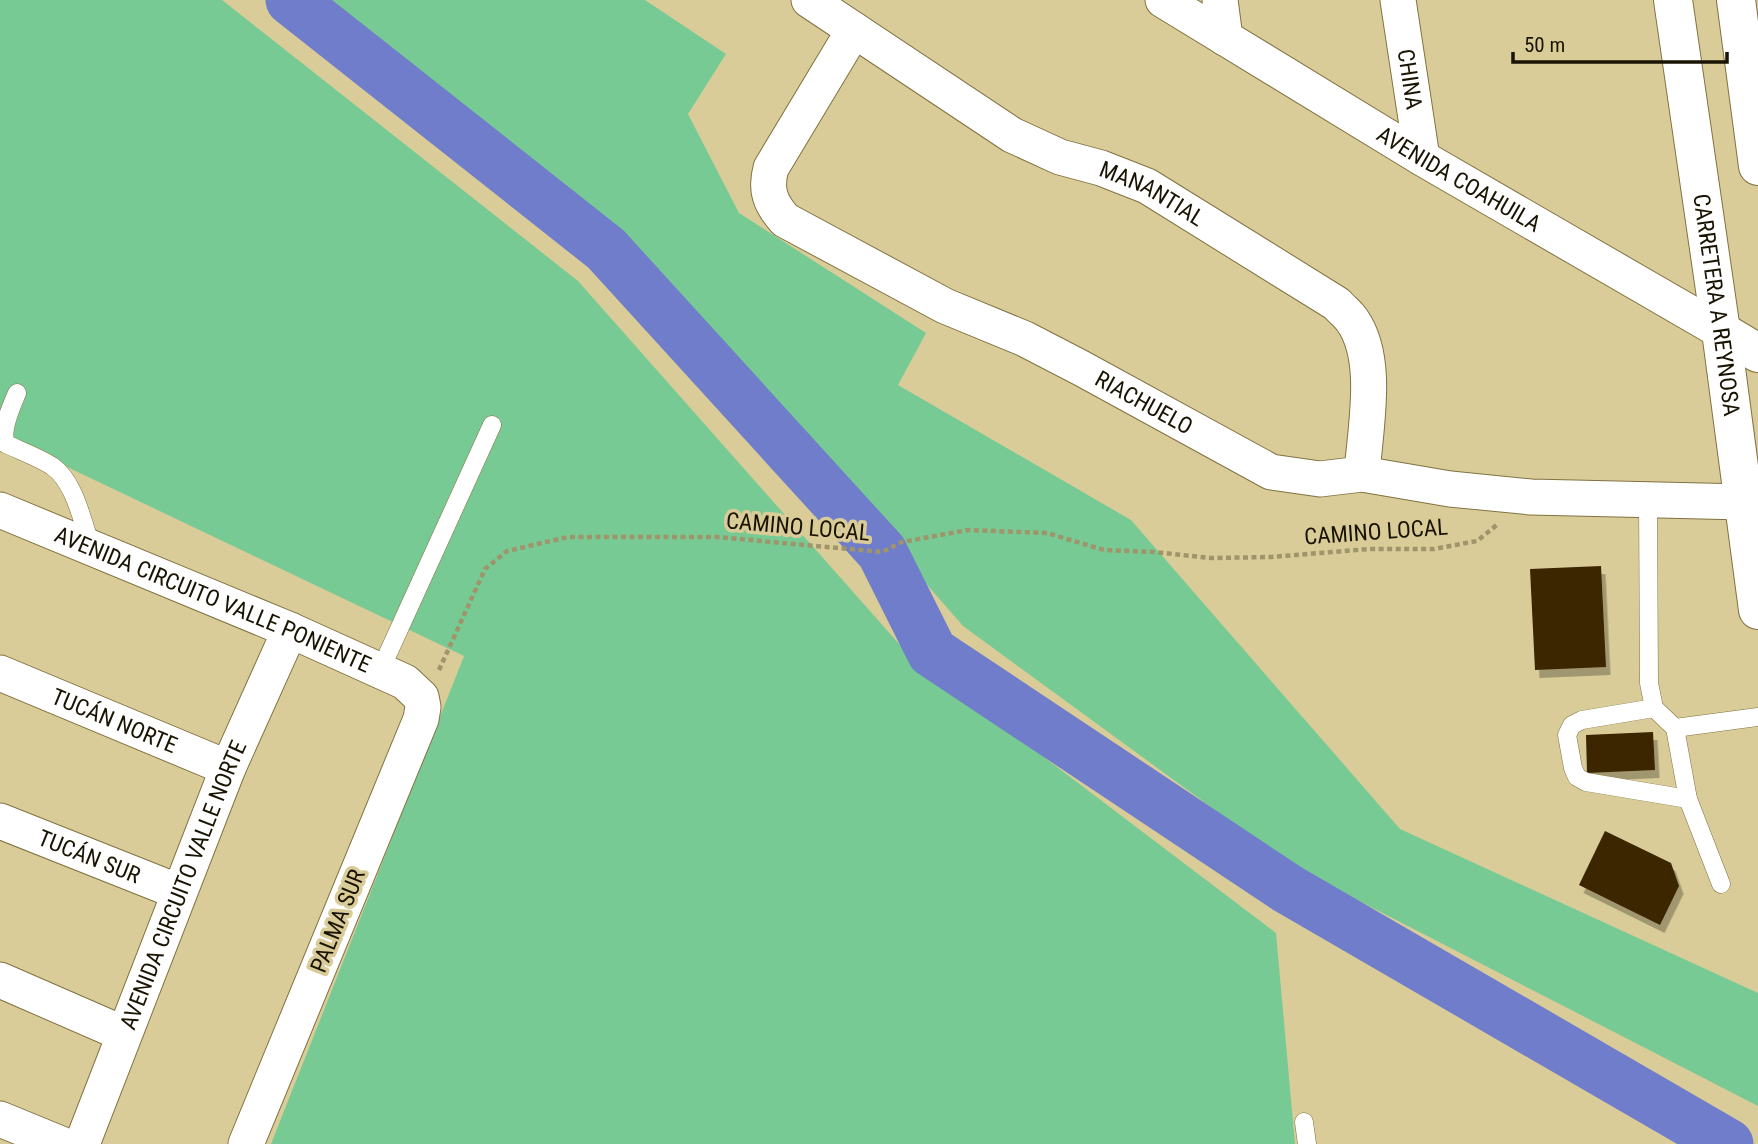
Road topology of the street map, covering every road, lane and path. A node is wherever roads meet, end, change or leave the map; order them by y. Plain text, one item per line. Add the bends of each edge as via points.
1 (808, 0) edge
2 (1163, 0) edge
3 (1220, 0) edge
4 (1398, 0) edge
5 (1673, 0) edge
6 (1736, 0) edge
7 (854, 30) junction
8 (1225, 38) junction
9 (1422, 158) junction
10 (1758, 166) edge
11 (1721, 331) junction
12 (1758, 353) edge
13 (16, 393) dead end
14 (492, 425) dead end
15 (1362, 474) junction
16 (1531, 497) junction
17 (1648, 500) junction
18 (1745, 502) junction
19 (0, 510) edge
20 (91, 547) junction
21 (1758, 610) edge
22 (290, 630) junction
23 (380, 671) junction
24 (0, 673) edge
25 (421, 697) junction
26 (1654, 708) junction
27 (1758, 717) edge
28 (1675, 728) junction
29 (228, 768) junction
30 (1688, 799) junction
31 (0, 821) edge
32 (1721, 884) dead end
33 (179, 892) junction
34 (0, 980) edge
35 (124, 1034) junction
36 (0, 1119) edge
37 (1304, 1122) dead end
38 (61, 1144) edge
39 (82, 1144) edge
40 (246, 1144) edge
41 (1307, 1144) edge

1 - 7 street, MANANTIAL
2 - 8 street, AVENIDA COAHUILA
3 - 8 street
4 - 9 street, CHINA
5 - 11 main road, CARRETERA A REYNOSA
6 - 10 main road
7 - 15 street, MANANTIAL via 1012,135 1060,157 1147,186 1337,304 1364,344 1369,382
7 - 15 street, RIACHUELO via 771,167 769,195 785,220 945,306 1081,368 1270,472 1320,480
8 - 9 street, AVENIDA COAHUILA
9 - 11 street, AVENIDA COAHUILA
11 - 12 main road, AVENIDA COAHUILA
11 - 18 main road, CARRETERA A REYNOSA
13 - 20 lane via 3,440 62,475
14 - 23 lane
15 - 16 street, RIACHUELO
16 - 17 street, RIACHUELO
16 - 25 path, CAMINO LOCAL via 1477,541 1434,549 1271,557 1211,558 1104,550 1047,533 968,530 902,542 882,552 717,537 568,537 507,551 485,569 437,674
17 - 18 street, RIACHUELO
17 - 26 lane via 1649,683
18 - 21 main road, CARRETERA A REYNOSA
19 - 20 street, AVENIDA CIRCUITO VALLE PONIENTE
20 - 22 street, AVENIDA CIRCUITO VALLE PONIENTE
22 - 23 street, AVENIDA CIRCUITO VALLE PONIENTE
22 - 29 street, AVENIDA CIRCUITO VALLE NORTE
23 - 25 street, AVENIDA CIRCUITO VALLE PONIENTE via 405,682
24 - 29 street, TUCÁN NORTE
25 - 40 street, PALMA SUR via 421,719
26 - 28 lane
26 - 30 lane via 1572,725 1567,735 1573,768 1586,782
27 - 28 lane
28 - 30 lane
29 - 33 street, AVENIDA CIRCUITO VALLE NORTE
30 - 32 lane
31 - 33 street, TUCÁN SUR
33 - 35 street, AVENIDA CIRCUITO VALLE NORTE
34 - 35 street
35 - 39 street, AVENIDA CIRCUITO VALLE NORTE
36 - 38 street
37 - 41 lane

